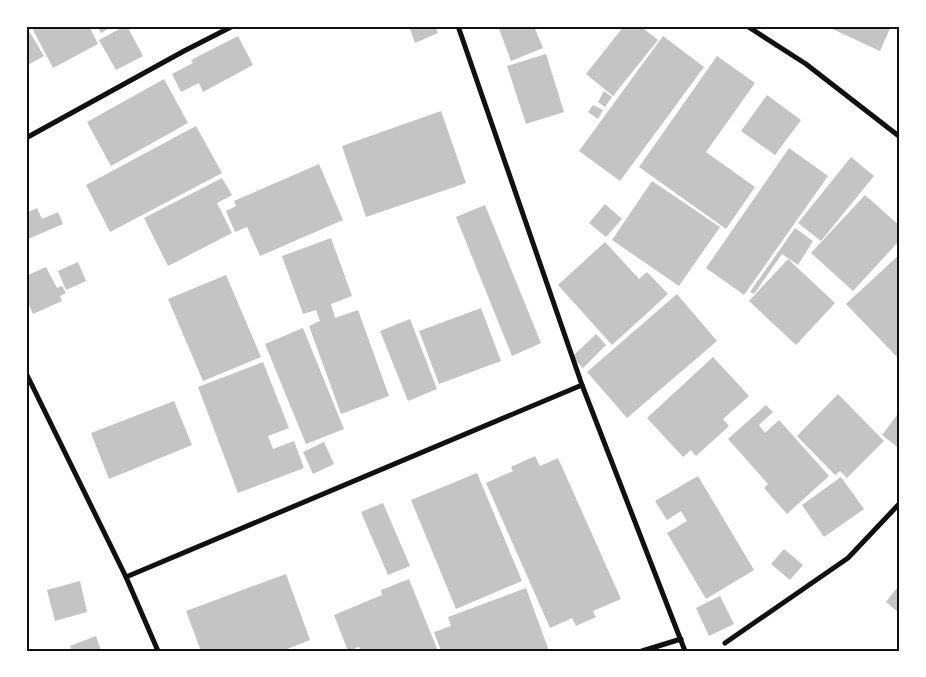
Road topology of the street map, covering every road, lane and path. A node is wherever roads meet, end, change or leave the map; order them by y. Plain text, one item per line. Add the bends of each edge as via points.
1 (233, 26) edge
2 (458, 26) edge
3 (747, 26) edge
4 (900, 137) edge
5 (26, 138) edge
6 (26, 373) edge
7 (582, 385) junction
8 (900, 503) edge
9 (126, 577) junction
10 (680, 639) junction
11 (725, 643) dead end
12 (158, 651) edge
13 (642, 651) edge
14 (685, 651) edge

1 - 5 street
2 - 7 street
3 - 4 street via 806,64
6 - 9 street
7 - 9 street
7 - 10 street
8 - 11 street via 848,558
9 - 12 street
10 - 13 street
10 - 14 street

